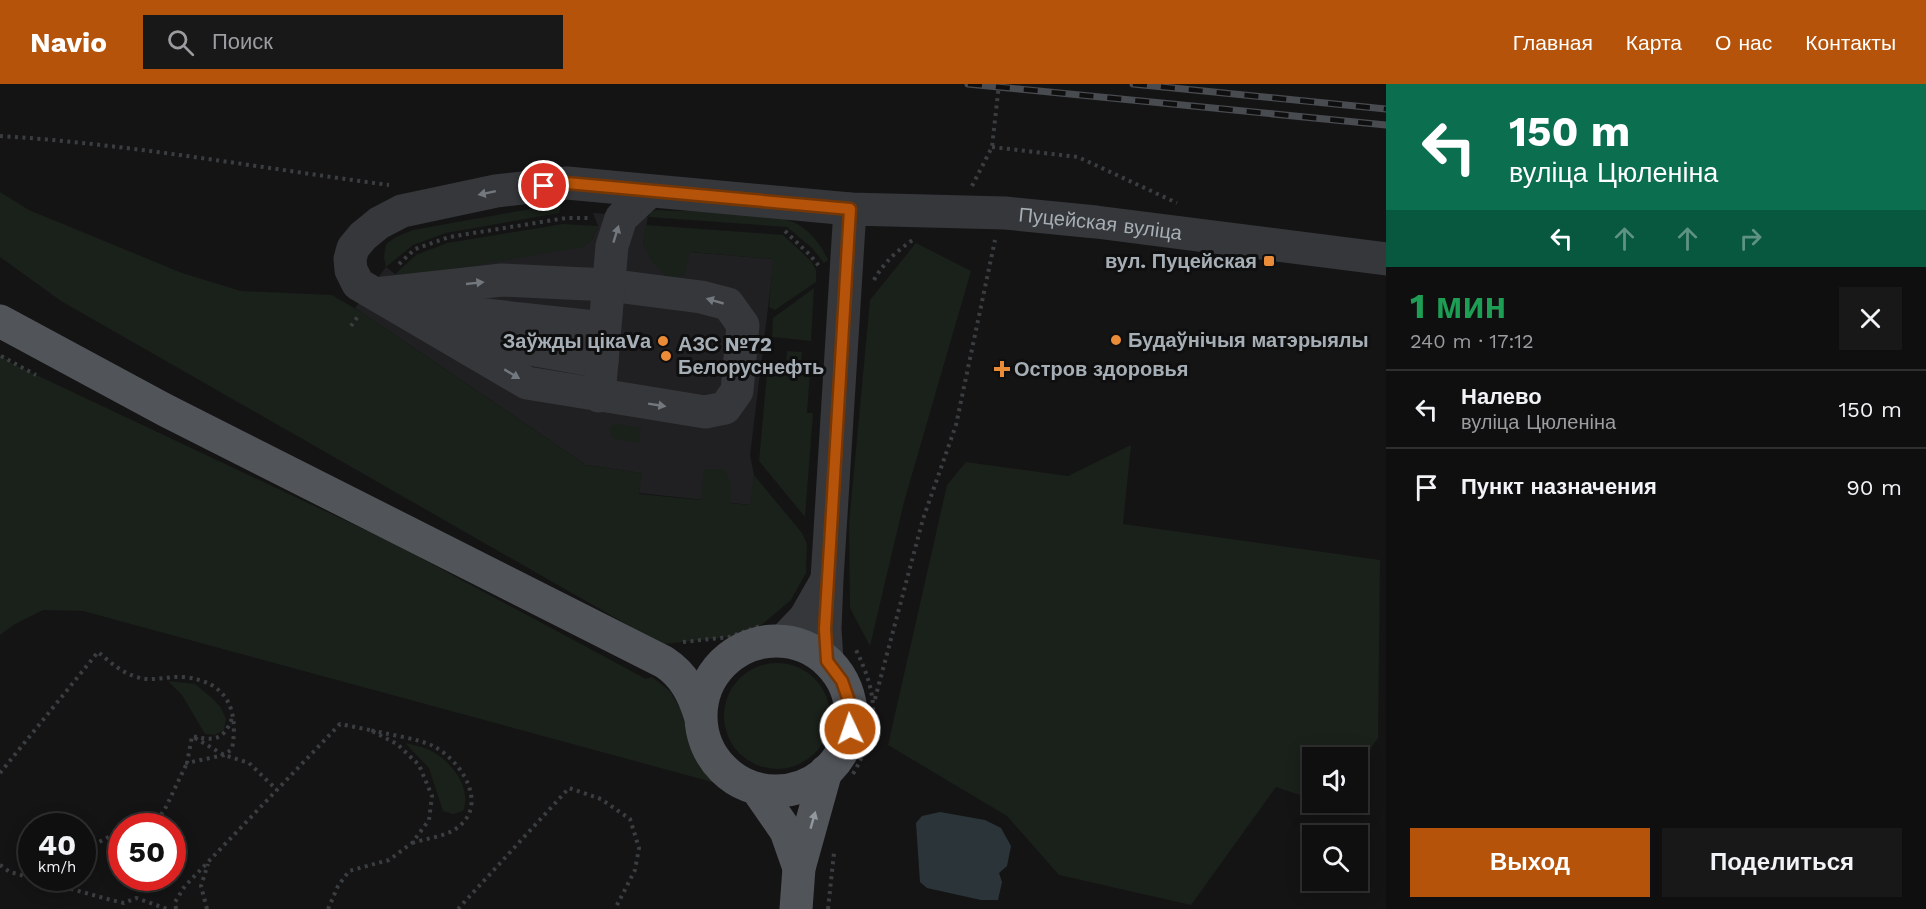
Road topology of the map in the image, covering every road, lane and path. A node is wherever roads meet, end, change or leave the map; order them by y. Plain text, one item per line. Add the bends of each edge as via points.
1 (999, 84) edge
2 (0, 136) edge
3 (395, 186) dead end
4 (971, 187) dead end
5 (649, 192) junction
6 (850, 209) junction
7 (621, 218) junction
8 (782, 230) dead end
9 (915, 238) dead end
10 (995, 239) dead end
11 (1386, 259) edge
12 (822, 271) dead end
13 (608, 285) junction
14 (870, 289) dead end
15 (375, 294) junction
16 (0, 321) edge
17 (351, 326) dead end
18 (604, 328) junction
19 (442, 333) junction
20 (0, 355) edge
21 (602, 362) junction
22 (45, 379) dead end
23 (599, 396) junction
24 (827, 579) junction
25 (775, 630) junction
26 (670, 652) junction
27 (733, 654) junction
28 (841, 654) junction
29 (874, 702) junction
30 (232, 718) junction
31 (694, 725) junction
32 (370, 730) junction
33 (192, 736) junction
34 (224, 755) junction
35 (187, 763) junction
36 (0, 772) edge
37 (839, 775) junction
38 (277, 790) junction
39 (746, 792) junction
40 (162, 813) edge
41 (412, 843) junction
42 (835, 845) dead end
43 (209, 861) junction
44 (0, 865) edge
45 (799, 868) junction
46 (18, 874) edge
47 (79, 891) edge
48 (166, 909) edge
49 (176, 909) edge
50 (207, 909) edge
51 (328, 909) edge
52 (458, 909) edge
53 (615, 909) edge
54 (796, 909) edge
55 (828, 909) edge

1 - 4 path via 992,147
2 - 3 path via 230,162
5 - 6 street, Пуцейская вуліца
5 - 7 street
5 -> 15 street, Пуцейская вуліца via 567,183 496,190 402,211 380,223 353,248 351,270 358,284
6 - 11 street, Пуцейская вуліца via 1017,214
6 - 24 street
13 -> 7 street via 612,246
7 - 15 path via 566,218 449,237 415,249
8 - 12 path via 804,248
9 - 14 path via 880,269
10 - 29 path via 956,425 922,519
15 -> 13 street via 502,280
13 - 18 street
23 -> 13 street via 705,412 725,408 737,391 743,325 728,304
15 - 17 path
15 - 18 street via 467,313
15 - 19 street
16 - 26 main road via 165,410
18 - 21 street
19 - 21 street
19 -> 23 street via 527,383
20 - 22 path
21 - 23 street
24 - 25 street via 805,618
24 - 28 street via 825,629
25 - 26 path via 759,627
25 - 27 main road
25 - 28 main road via 806,647
26 - 27 main road via 700,661
26 - 31 main road via 695,698
27 - 31 main road via 716,670
28 - 29 path via 866,669
28 - 37 main road via 850,729
29 - 37 path via 872,732 862,759
30 - 33 path via 222,736 210,740
30 - 34 path via 232,749
30 - 36 path via 224,693 205,681 139,678 123,672 98,652
31 - 39 main road via 716,762
31 - 39 path via 705,766
32 - 38 path via 339,724
32 - 41 path via 397,744 419,765 432,796 429,820
32 - 41 path via 433,745 458,768 472,791 466,819 452,831
33 - 34 path
33 - 35 path
34 - 35 path
34 - 38 path via 249,763
35 - 40 path
37 - 39 main road via 782,791
45 -> 37 main road
38 - 43 path
39 - 45 main road via 786,831
41 - 51 path via 389,860 349,871
42 - 55 path
43 - 49 path via 185,886 175,902
43 - 50 path via 201,886
44 - 46 path
45 - 54 main road
47 - 48 path via 124,903 136,898
52 - 53 path via 569,788 601,799 630,819 639,848 635,870

